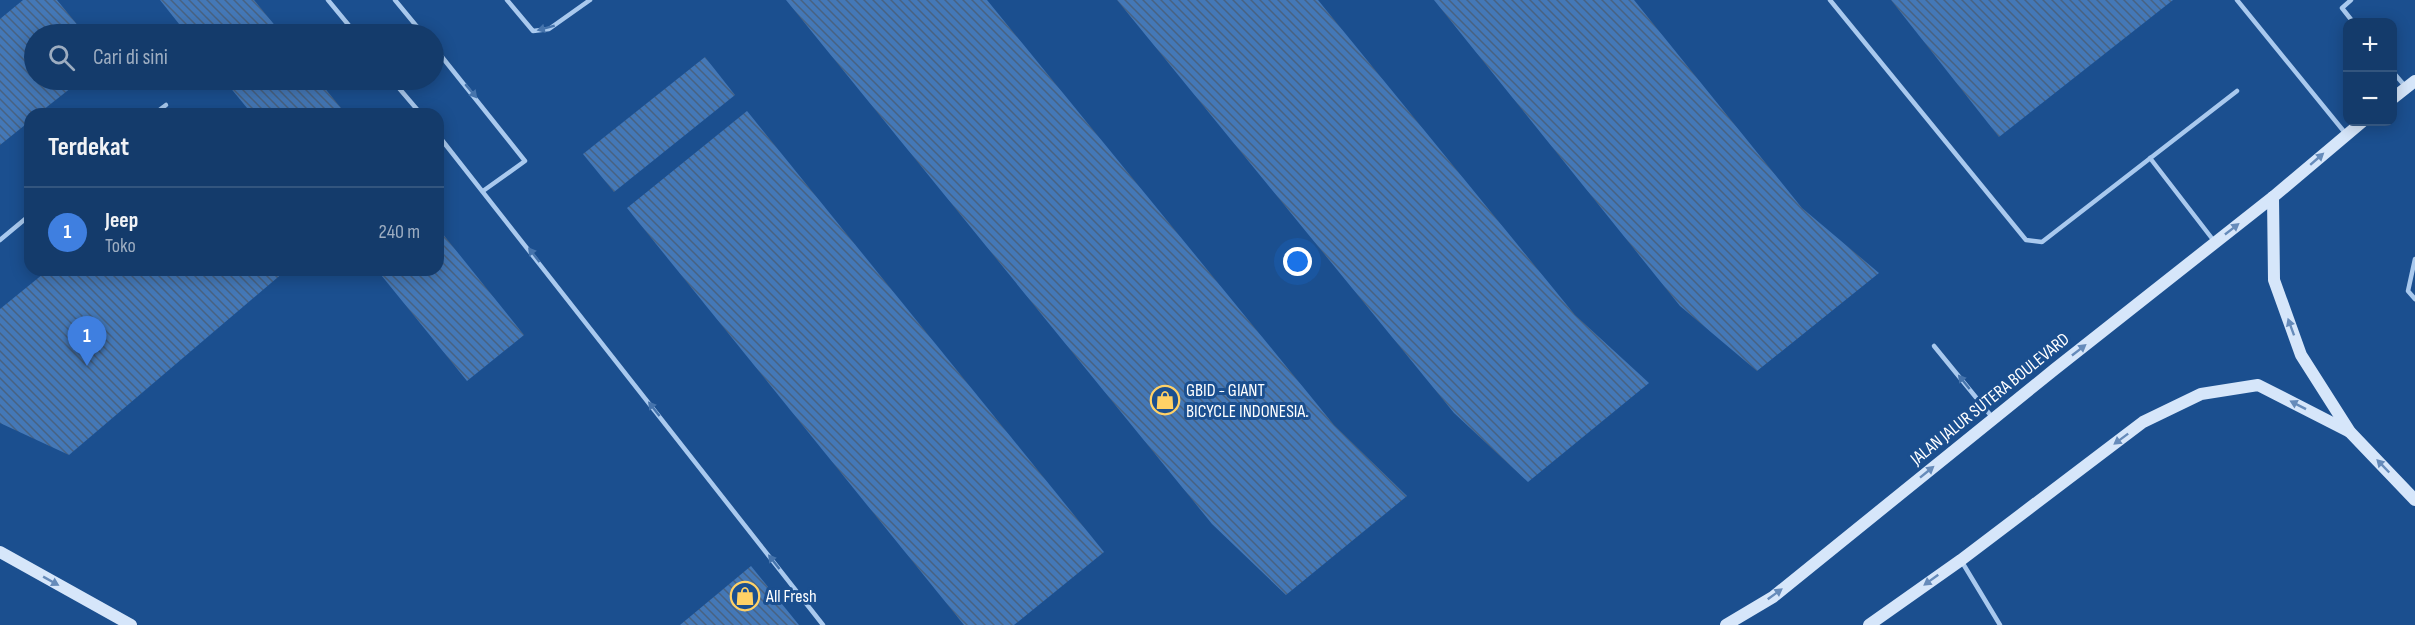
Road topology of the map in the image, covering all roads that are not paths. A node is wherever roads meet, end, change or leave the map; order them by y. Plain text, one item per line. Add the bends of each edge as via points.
1 (328, 0) edge
2 (395, 0) edge
3 (507, 0) edge
4 (590, 0) edge
5 (1830, 0) edge
6 (2236, 0) edge
7 (2351, 0) edge
8 (2351, 18) edge
9 (348, 24) edge
10 (415, 24) edge
11 (444, 60) edge
12 (2393, 72) edge
13 (2411, 85) edge
14 (401, 90) edge
15 (2237, 91) dead end
16 (2397, 95) edge
17 (166, 105) dead end
18 (162, 108) edge
19 (416, 108) edge
20 (2357, 126) edge
21 (2346, 134) junction
22 (444, 142) edge
23 (2150, 158) junction
24 (483, 191) junction
25 (2273, 197) junction
26 (24, 220) edge
27 (0, 240) edge
28 (2215, 243) junction
29 (2415, 259) edge
30 (2415, 299) edge
31 (1934, 346) dead end
32 (1994, 419) junction
33 (2350, 432) junction
34 (2415, 500) edge
35 (0, 552) edge
36 (1961, 560) junction
37 (131, 625) edge
38 (823, 625) edge
39 (1725, 625) edge
40 (1869, 625) edge
41 (2000, 625) edge

1 - 9 lane
2 - 10 lane
4 -> 3 lane via 549,29 533,31
5 - 23 lane via 2026,240 2042,242
6 - 21 lane
7 - 8 lane via 2342,8
11 -> 24 lane via 525,161
12 - 13 lane
13 - 16 main road
14 - 19 lane
15 - 23 lane
17 - 18 lane
20 - 21 main road, JALAN JALUR SUTERA BOULEVARD
25 -> 21 main road, JALAN JALUR SUTERA BOULEVARD
22 - 24 lane
23 - 28 lane
38 -> 24 lane
28 -> 25 main road, JALAN JALUR SUTERA BOULEVARD
33 -> 25 main road via 2301,355 2274,280
26 - 27 lane
32 -> 28 main road, JALAN JALUR SUTERA BOULEVARD
29 - 30 lane via 2408,291
32 -> 31 lane
39 -> 32 main road, JALAN JALUR SUTERA BOULEVARD via 1773,597
34 -> 33 main road
33 -> 36 main road via 2258,385 2201,394 2144,422
35 -> 37 main road
36 -> 40 main road
36 - 41 lane

